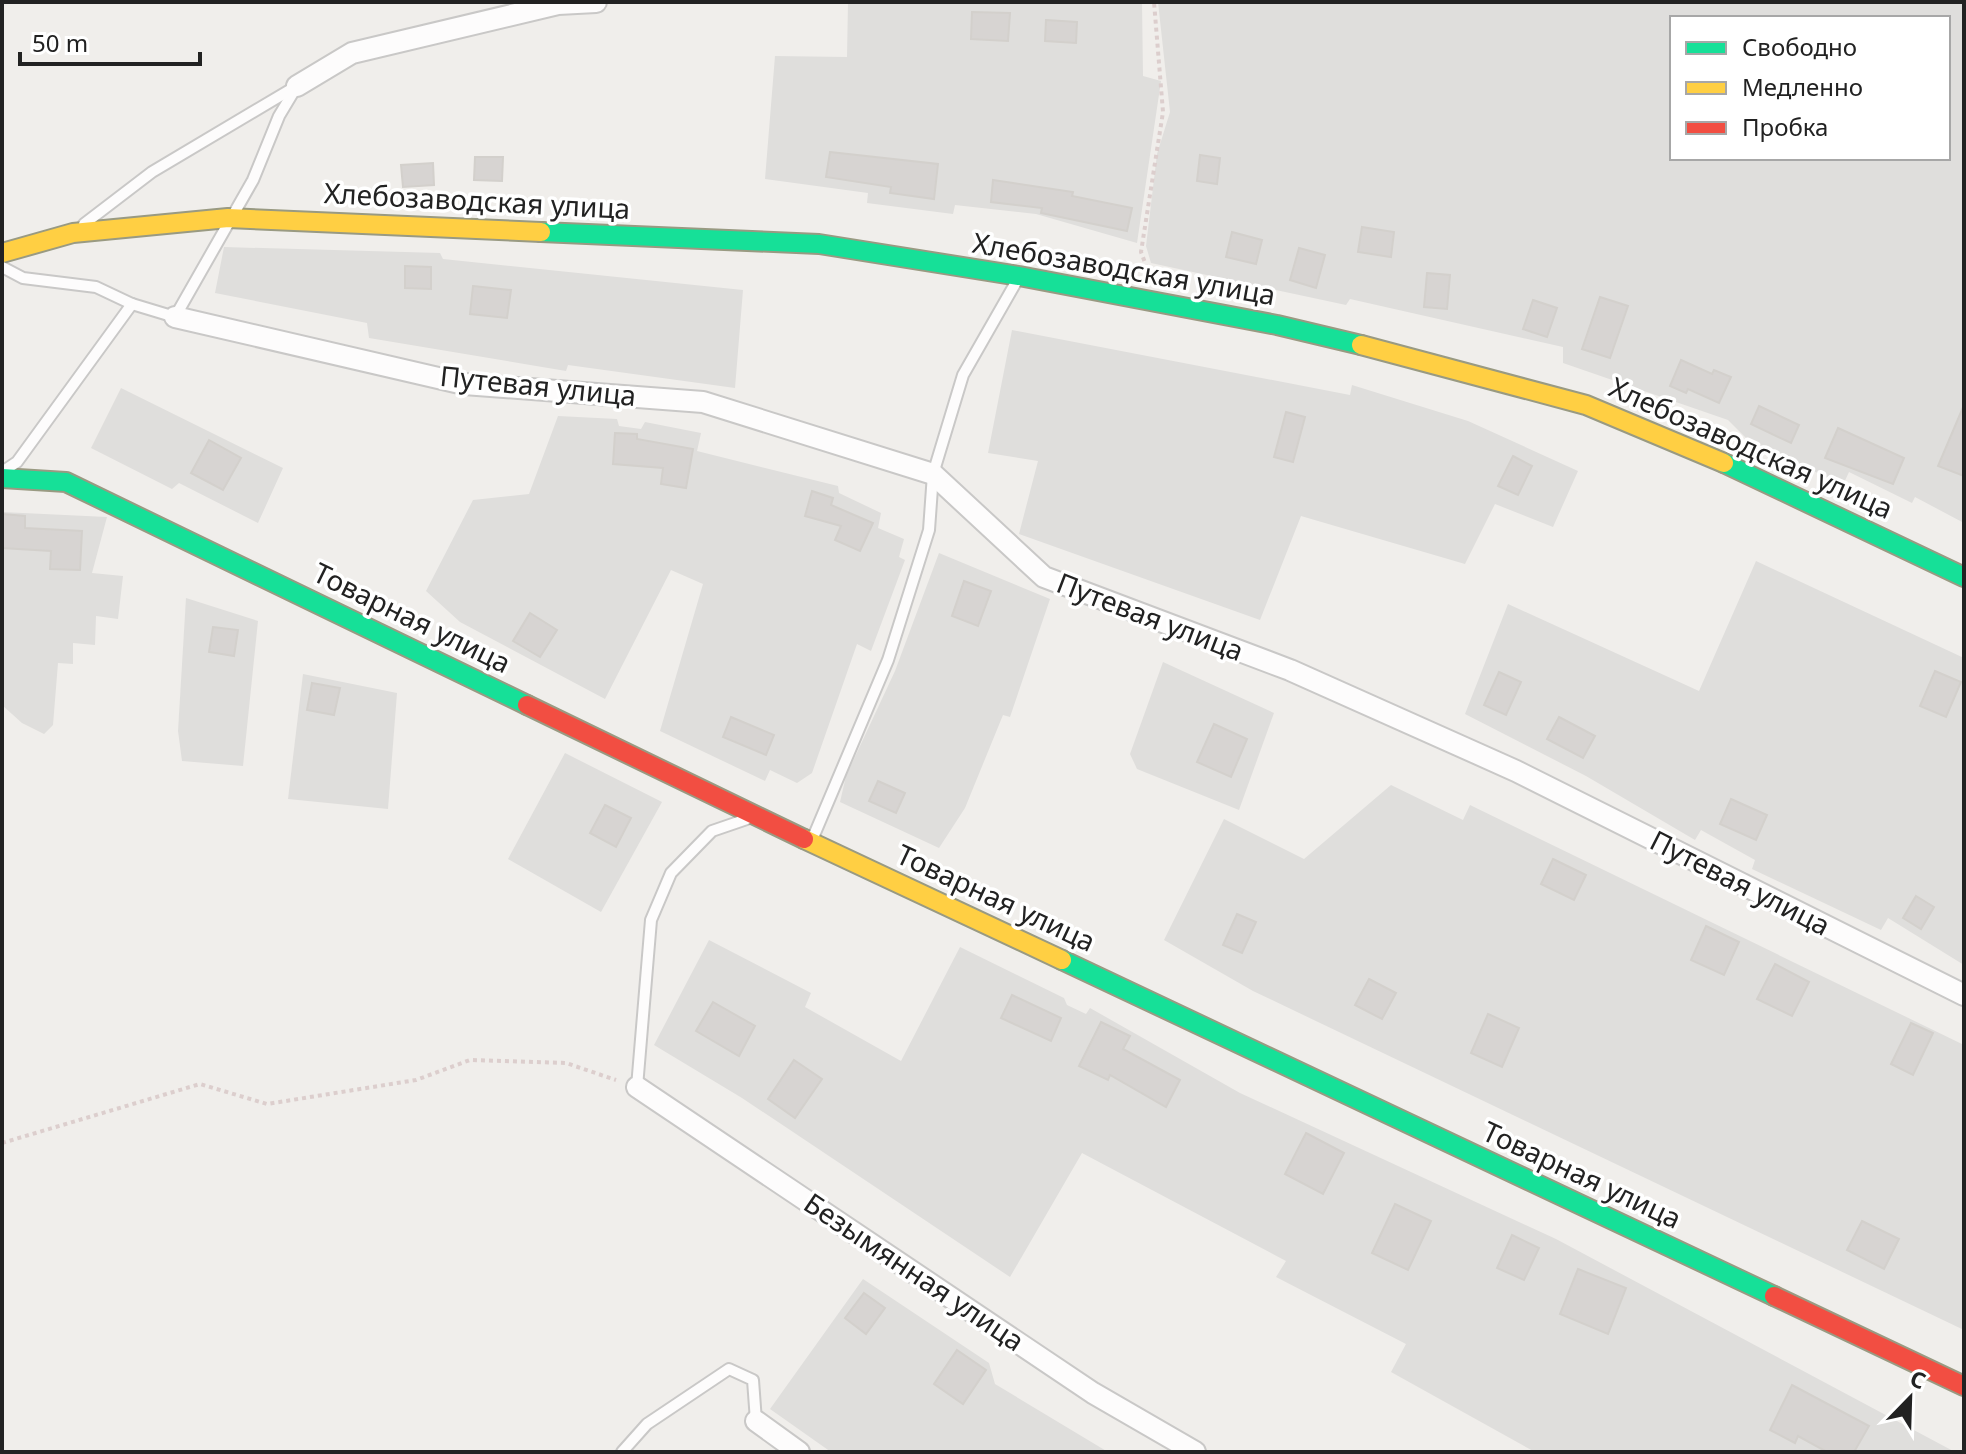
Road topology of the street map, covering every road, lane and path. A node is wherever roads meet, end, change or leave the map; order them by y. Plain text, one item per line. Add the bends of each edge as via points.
1 (596, 2) edge
2 (1154, 2) edge
3 (558, 3) edge
4 (297, 86) junction
5 (228, 218) junction
6 (73, 233) junction
7 (2, 253) edge
8 (2, 267) edge
9 (1019, 276) junction
10 (1159, 302) junction
11 (132, 304) junction
12 (175, 317) junction
13 (933, 474) junction
14 (2, 475) edge
15 (1964, 577) edge
16 (756, 816) junction
17 (811, 841) junction
18 (1964, 995) edge
19 (637, 1087) junction
20 (2, 1143) edge
21 (1964, 1386) edge
22 (756, 1421) joint
23 (622, 1452) edge
24 (799, 1452) edge
25 (1195, 1452) edge

1 - 3 street
2 - 10 path via 1163,112 1141,252
3 - 4 street via 352,53
4 - 5 lane via 253,180
4 - 6 lane via 152,172
5 - 6 street, Хлебозаводская улица
5 - 9 street, Хлебозаводская улица via 819,244
5 - 12 lane
6 - 7 street, Хлебозаводская улица
8 - 11 lane via 23,278 96,287
9 - 10 street, Хлебозаводская улица
9 - 13 lane via 963,375
10 - 15 street, Хлебозаводская улица via 1277,325 1586,405 1770,482
11 - 12 lane
11 - 14 lane via 17,462
12 - 13 street, Путевая улица via 464,384 703,402
13 - 17 lane via 929,530 888,660
13 - 18 street, Путевая улица via 1044,577 1290,670 1516,771
14 - 16 street, Товарная улица via 66,482
16 - 17 street, Товарная улица
16 - 19 lane via 712,831 671,873 651,920
17 - 21 street, Товарная улица
19 - 20 path via 566,1063 470,1060 416,1080 267,1104 200,1084
19 - 25 street, Безымянная улица via 1093,1393
22 - 23 lane via 753,1380 729,1369 647,1424
22 - 24 street

